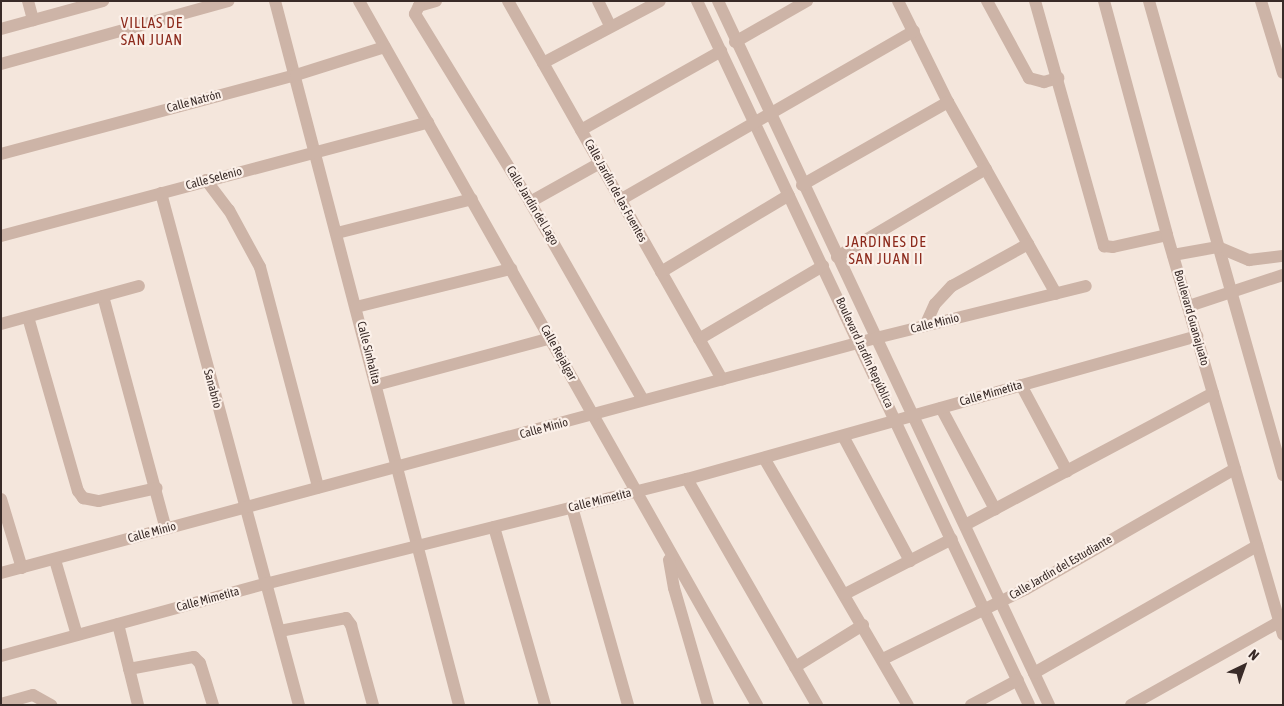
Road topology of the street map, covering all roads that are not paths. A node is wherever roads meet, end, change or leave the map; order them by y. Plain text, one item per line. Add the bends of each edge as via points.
1 (28, 1) edge
2 (103, 1) edge
3 (228, 1) edge
4 (276, 1) edge
5 (359, 1) edge
6 (436, 1) edge
7 (508, 1) edge
8 (598, 1) edge
9 (660, 1) edge
10 (697, 1) edge
11 (718, 1) edge
12 (807, 1) edge
13 (898, 1) edge
14 (987, 1) edge
15 (1035, 1) edge
16 (1104, 1) edge
17 (1149, 1) edge
18 (1261, 1) edge
19 (33, 20) junction
20 (610, 26) junction
21 (1, 29) edge
22 (914, 31) junction
23 (735, 42) junction
24 (385, 47) junction
25 (721, 50) junction
26 (543, 63) junction
27 (1, 64) edge
28 (1283, 73) edge
29 (296, 75) junction
30 (1058, 78) junction
31 (948, 102) junction
32 (770, 116) junction
33 (428, 122) junction
34 (755, 124) junction
35 (581, 130) junction
36 (315, 153) junction
37 (1, 154) edge
38 (600, 163) junction
39 (986, 169) junction
40 (206, 180) junction
41 (802, 185) junction
42 (161, 194) junction
43 (789, 195) junction
44 (472, 199) junction
45 (620, 200) junction
46 (530, 202) junction
47 (337, 233) junction
48 (1167, 235) junction
49 (1, 236) edge
50 (1028, 244) junction
51 (1218, 247) junction
52 (1173, 255) junction
53 (1283, 256) edge
54 (837, 257) junction
55 (823, 266) junction
56 (511, 269) junction
57 (661, 272) junction
58 (1283, 275) edge
59 (139, 286) dead end
60 (1086, 286) dead end
61 (1231, 292) junction
62 (1056, 294) junction
63 (103, 296) junction
64 (1188, 306) junction
65 (356, 307) junction
66 (28, 317) junction
67 (1, 324) edge
68 (925, 326) junction
69 (1197, 336) junction
70 (551, 338) junction
71 (876, 338) junction
72 (698, 339) junction
73 (859, 343) junction
74 (722, 380) junction
75 (376, 384) junction
76 (1021, 385) junction
77 (1213, 393) junction
78 (643, 400) junction
79 (941, 408) junction
80 (592, 415) junction
81 (913, 417) junction
82 (896, 422) junction
83 (843, 436) junction
84 (764, 458) junction
85 (398, 468) junction
86 (1235, 469) junction
87 (1067, 471) junction
88 (1283, 475) edge
89 (687, 479) junction
90 (318, 487) junction
91 (157, 488) junction
92 (636, 492) junction
93 (1, 499) edge
94 (244, 507) junction
95 (572, 508) junction
96 (995, 510) junction
97 (4, 525) edge
98 (964, 525) junction
99 (494, 527) junction
100 (166, 529) junction
101 (952, 539) junction
102 (420, 546) junction
103 (1257, 546) junction
104 (667, 551) junction
105 (55, 560) junction
106 (910, 561) junction
107 (22, 568) junction
108 (1, 573) edge
109 (265, 584) junction
110 (845, 594) junction
111 (1001, 602) junction
112 (986, 610) junction
113 (118, 624) junction
114 (863, 625) junction
115 (1281, 628) edge
116 (280, 631) junction
117 (77, 635) junction
118 (1, 656) edge
119 (883, 659) junction
120 (795, 667) junction
121 (129, 669) junction
122 (1034, 673) junction
123 (1018, 680) junction
124 (1, 704) edge
125 (51, 705) edge
126 (138, 705) edge
127 (213, 705) edge
128 (299, 705) edge
129 (373, 705) edge
130 (459, 705) edge
131 (545, 705) edge
132 (628, 705) edge
133 (708, 705) edge
134 (757, 705) edge
135 (817, 705) edge
136 (908, 705) edge
137 (971, 705) edge
138 (1029, 705) edge
139 (1049, 705) edge
140 (1131, 705) edge

1 - 19 street
2 - 19 street
3 - 27 street
4 - 29 street, Calle Sinhalita
5 - 24 street, Calle Rejalgar
6 - 46 street, Calle Jardín del Lago via 420,6 415,14
7 - 26 street, Calle Jardín de las Fuentes
8 - 20 street
9 - 20 street
10 - 25 street, Boulevard Jardín República
11 - 23 street, Boulevard Jardín República
12 - 23 street
13 - 22 street
14 - 30 street via 1029,78 1044,82
15 - 30 street
16 - 48 street, Boulevard Guanajuato
17 - 51 street
18 - 28 street
19 - 21 street
20 - 26 street
22 - 31 street
22 - 32 street
23 - 32 street, Boulevard Jardín República
24 - 29 street, Calle Natrón
24 - 33 street, Calle Rejalgar
25 - 34 street, Boulevard Jardín República
25 - 35 street
26 - 35 street, Calle Jardín de las Fuentes
29 - 36 street, Calle Sinhalita
29 - 37 street, Calle Natrón
30 - 48 street via 1104,246 1113,247
31 - 39 street
31 - 41 street
32 - 34 street
32 - 41 street, Boulevard Jardín República
33 - 36 street, Calle Selenio
33 - 44 street, Calle Rejalgar
34 - 43 street, Boulevard Jardín República
34 - 45 street
35 - 38 street, Calle Jardín de las Fuentes
36 - 40 street, Calle Selenio
36 - 47 street, Calle Sinhalita
38 - 45 street, Calle Jardín de las Fuentes
38 - 46 street
39 - 50 street
39 - 54 street
40 - 42 street, Calle Selenio
40 - 90 street via 229,210 260,266
41 - 54 street, Boulevard Jardín República
42 - 49 street, Calle Selenio
42 - 94 street, Sanabrio
43 - 55 street, Boulevard Jardín República
43 - 57 street
44 - 47 street
44 - 56 street, Calle Rejalgar
45 - 57 street, Calle Jardín de las Fuentes
46 - 78 street, Calle Jardín del Lago
47 - 65 street, Calle Sinhalita
48 - 52 street, Boulevard Guanajuato
50 - 62 street
50 - 68 street via 952,286 935,304
51 - 52 street
51 - 53 street via 1249,260
51 - 61 street
52 - 64 street, Boulevard Guanajuato
54 - 71 street, Boulevard Jardín República
55 - 72 street
55 - 73 street, Boulevard Jardín República
56 - 65 street
56 - 70 street, Calle Rejalgar
57 - 72 street, Calle Jardín de las Fuentes
58 - 61 street
59 - 63 street
60 - 62 street, Calle Minio
61 - 64 street
61 - 88 street
62 - 68 street, Calle Minio
63 - 66 street
63 - 91 street
64 - 69 street, Boulevard Guanajuato
65 - 75 street, Calle Sinhalita
66 - 67 street
66 - 91 street via 78,491 83,498 99,501
68 - 71 street, Calle Minio
69 - 76 street, Calle Mimetita
69 - 77 street, Boulevard Guanajuato
70 - 75 street
70 - 80 street, Calle Rejalgar
71 - 73 street, Calle Minio
71 - 81 street, Boulevard Jardín República
72 - 74 street, Calle Jardín de las Fuentes
73 - 74 street, Calle Minio
73 - 82 street, Boulevard Jardín República
74 - 78 street, Calle Minio
75 - 85 street, Calle Sinhalita
76 - 79 street, Calle Mimetita
76 - 87 street
77 - 86 street, Boulevard Guanajuato
77 - 87 street
78 - 80 street, Calle Minio
79 - 81 street, Calle Mimetita
79 - 96 street
80 - 85 street, Calle Minio
80 - 92 street, Calle Rejalgar
81 - 82 street, Calle Mimetita
81 - 98 street, Boulevard Jardín República
82 - 83 street, Calle Mimetita
82 - 101 street, Boulevard Jardín República
83 - 84 street, Calle Mimetita
83 - 106 street
84 - 89 street, Calle Mimetita
84 - 110 street
85 - 90 street, Calle Minio
85 - 102 street, Calle Sinhalita
86 - 103 street, Boulevard Guanajuato
86 - 111 street, Calle Jardín del Estudiante
87 - 96 street
89 - 92 street, Calle Mimetita
89 - 120 street
90 - 94 street, Calle Minio
91 - 100 street
92 - 95 street, Calle Mimetita
92 - 104 street, Calle Rejalgar
93 - 97 street
94 - 100 street, Calle Minio
94 - 109 street, Sanabrio
95 - 99 street, Calle Mimetita
95 - 132 street
96 - 98 street
97 - 107 street
98 - 111 street, Boulevard Jardín República
99 - 102 street, Calle Mimetita
99 - 131 street
100 - 105 street, Calle Minio
101 - 106 street
101 - 112 street, Boulevard Jardín República
102 - 109 street, Calle Mimetita
102 - 130 street, Calle Sinhalita
103 - 115 street, Boulevard Guanajuato
103 - 122 street
104 - 133 street via 674,588
104 - 134 street, Calle Rejalgar
105 - 107 street, Calle Minio
105 - 117 street
106 - 110 street
107 - 108 street, Calle Minio
109 - 113 street, Calle Mimetita
109 - 116 street, Sanabrio
110 - 114 street
111 - 112 street, Calle Jardín del Estudiante
111 - 122 street, Boulevard Jardín República
112 - 119 street, Calle Jardín del Estudiante
112 - 123 street, Boulevard Jardín República
113 - 117 street, Calle Mimetita
113 - 121 street
114 - 119 street
114 - 120 street
115 - 140 street
116 - 128 street, Sanabrio
116 - 129 street via 346,618 351,625
117 - 118 street, Calle Mimetita
119 - 136 street
120 - 135 street
121 - 126 street
121 - 127 street via 194,657 200,663
122 - 139 street, Boulevard Jardín República
123 - 137 street
123 - 138 street, Boulevard Jardín República
124 - 125 street via 33,695

